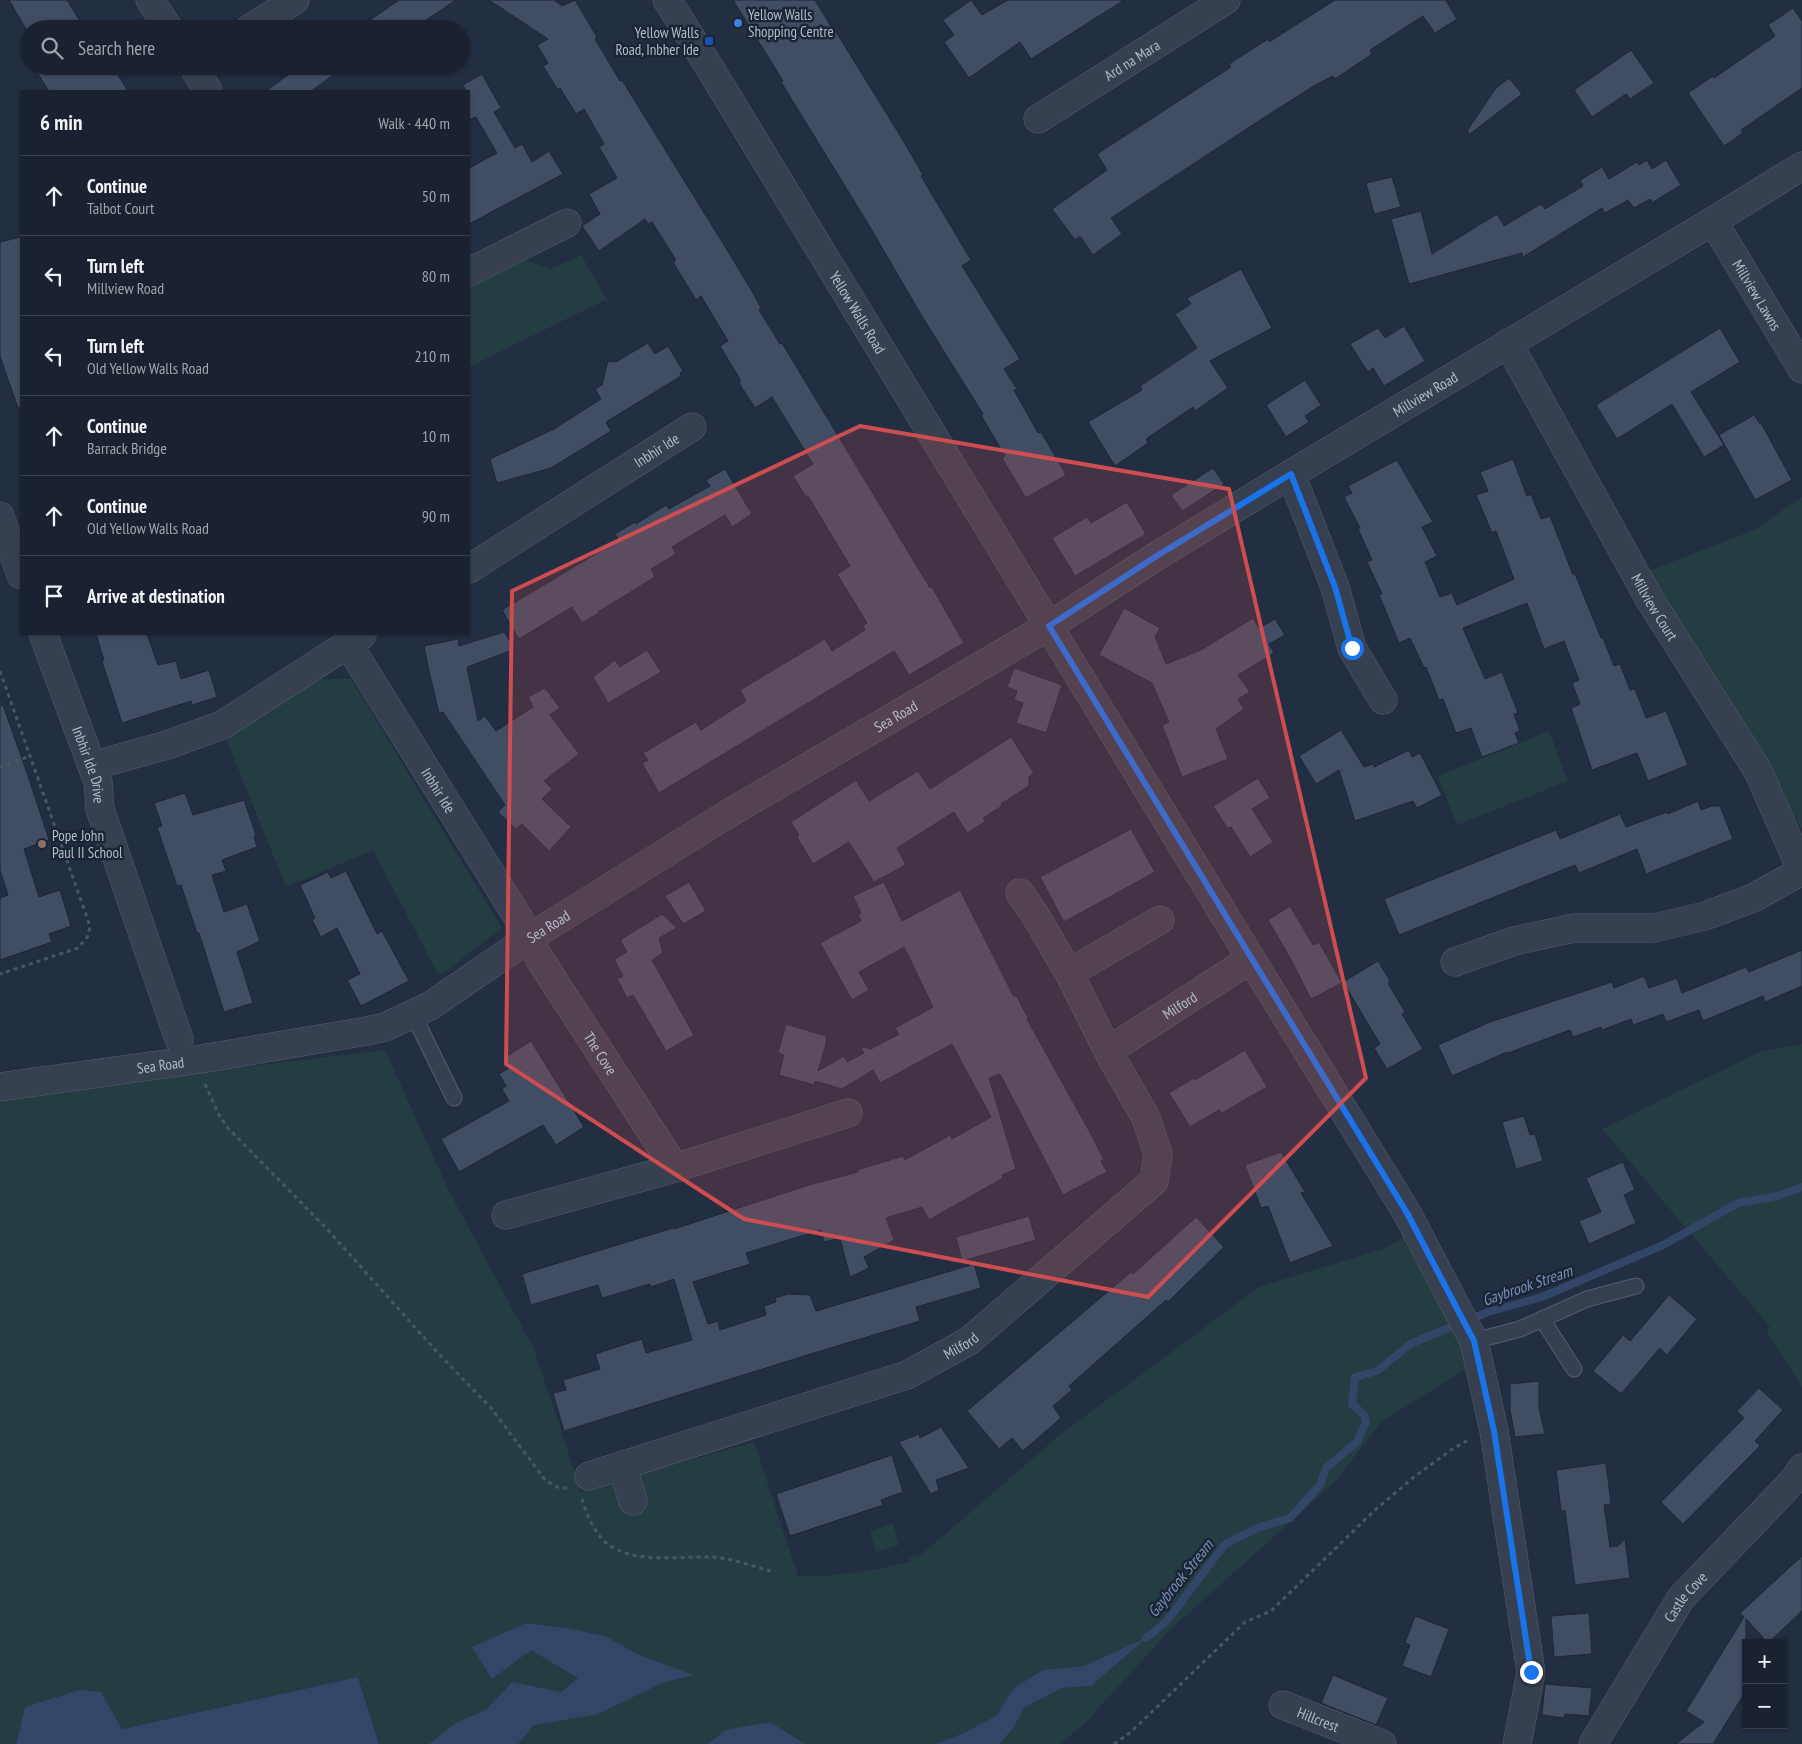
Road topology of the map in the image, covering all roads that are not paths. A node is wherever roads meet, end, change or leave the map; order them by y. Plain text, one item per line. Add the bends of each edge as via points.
1 (150, 0) edge
2 (295, 0) edge
3 (667, 0) edge
4 (1226, 0) edge
5 (163, 20) edge
6 (263, 20) edge
7 (198, 75) edge
8 (207, 90) edge
9 (1038, 119) dead end
10 (1802, 166) edge
11 (1713, 221) junction
12 (567, 223) dead end
13 (470, 272) edge
14 (1508, 343) junction
15 (1802, 369) edge
16 (692, 427) dead end
17 (1291, 474) junction
18 (0, 516) edge
19 (470, 568) edge
20 (20, 572) edge
21 (1049, 626) junction
22 (43, 635) edge
23 (356, 639) edge
24 (1383, 700) dead end
25 (92, 766) junction
26 (1802, 871) edge
27 (1020, 893) dead end
28 (1160, 920) dead end
29 (529, 938) junction
30 (1251, 959) junction
31 (1455, 962) dead end
32 (1069, 973) junction
33 (413, 1014) junction
34 (179, 1039) dead end
35 (1108, 1051) junction
36 (0, 1087) edge
37 (454, 1098) dead end
38 (848, 1113) dead end
39 (675, 1168) junction
40 (506, 1215) dead end
41 (1636, 1286) dead end
42 (1542, 1319) junction
43 (1473, 1339) junction
44 (1574, 1369) dead end
45 (622, 1465) junction
46 (1802, 1468) edge
47 (583, 1481) road end
48 (633, 1501) dead end
49 (1282, 1705) dead end
50 (1382, 1744) edge
51 (1517, 1744) edge
52 (1593, 1744) edge

1 - 5 street
2 - 6 street
3 - 21 street, Yellow Walls Road
4 - 9 street, Ard na Mara
7 - 8 street
10 - 11 street, Millview Road
11 - 14 street, Millview Road
11 - 15 street, Millview Lawns
12 - 13 street
14 - 17 street, Millview Road
14 - 26 street, Millview Court via 1650,600 1758,771
16 - 19 street, Inbhir Ide
17 - 21 street, Millview Road
17 - 24 street via 1335,587 1352,648
18 - 20 street
21 - 29 street, Sea Road via 726,815
21 - 30 street, Yellow Walls Road
22 - 25 street, Inbhir Ide Drive
23 - 25 street, Inbhir Ide via 222,725 167,745
23 - 29 street, Inbhir Ide
25 - 34 street, Inbhir Ide Drive via 98,782 100,809
26 - 31 street, Millview Court via 1753,898 1705,916 1654,928 1574,928 1514,941
27 - 32 street, Milford
28 - 32 street
29 - 33 street, Sea Road via 453,991
29 - 39 street, The Cove
30 - 35 street, Milford
30 - 43 street, Yellow Walls Road via 1407,1213
32 - 35 street, Milford
33 - 36 street, Sea Road via 367,1031 201,1059
33 - 37 lane
35 - 45 street, Milford via 1146,1118 1158,1154 1154,1181 969,1341 907,1375
38 - 39 street
39 - 40 street
41 - 42 lane via 1587,1299
42 - 43 lane via 1520,1329
42 - 44 lane
43 - 51 street, Yellow Walls Road via 1494,1431 1531,1672
45 - 47 street, Milford
45 - 48 street
46 - 52 street, Castle Cove via 1681,1598
49 - 50 street, Hillcrest

